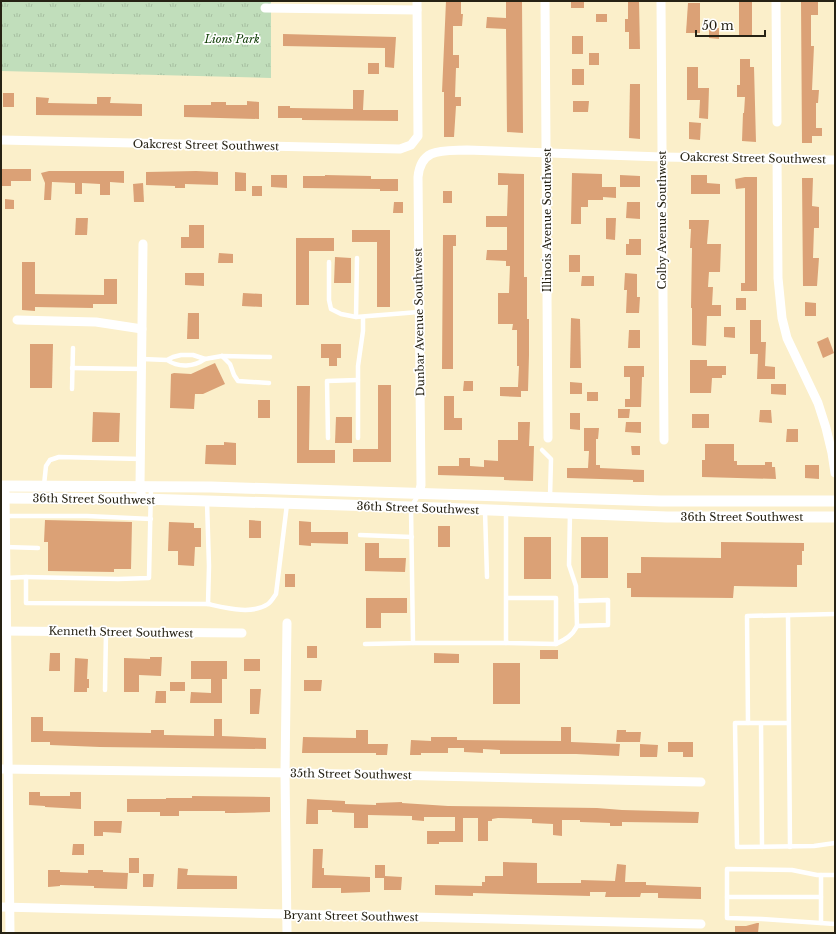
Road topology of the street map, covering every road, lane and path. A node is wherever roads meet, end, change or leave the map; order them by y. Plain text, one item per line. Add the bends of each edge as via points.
1 (546, 1) edge
2 (661, 1) edge
3 (776, 1) edge
4 (417, 6) edge
5 (265, 8) dead end
6 (777, 122) dead end
7 (1, 140) edge
8 (546, 152) junction
9 (431, 154) joint
10 (662, 157) junction
11 (777, 158) junction
12 (835, 160) edge
13 (143, 244) dead end
14 (357, 258) dead end
15 (329, 262) dead end
16 (419, 312) junction
17 (356, 317) junction
18 (363, 317) junction
19 (17, 320) dead end
20 (142, 329) junction
21 (73, 348) dead end
22 (222, 356) junction
23 (270, 357) dead end
24 (205, 359) junction
25 (167, 360) junction
26 (142, 364) junction
27 (72, 368) junction
28 (358, 380) junction
29 (269, 383) dead end
30 (72, 389) dead end
31 (328, 438) dead end
32 (358, 438) dead end
33 (548, 438) dead end
34 (832, 438) edge
35 (664, 440) dead end
36 (542, 450) dead end
37 (834, 454) edge
38 (141, 459) junction
39 (835, 473) edge
40 (3, 486) edge
41 (44, 486) junction
42 (146, 486) junction
43 (419, 494) junction
44 (550, 497) junction
45 (3, 498) edge
46 (147, 500) junction
47 (835, 501) edge
48 (207, 502) junction
49 (287, 504) junction
50 (412, 507) junction
51 (485, 510) junction
52 (506, 512) junction
53 (570, 513) junction
54 (5, 516) junction
55 (835, 517) edge
56 (151, 519) junction
57 (360, 535) dead end
58 (412, 537) junction
59 (38, 548) dead end
60 (4, 549) edge
61 (26, 577) junction
62 (487, 577) dead end
63 (6, 578) junction
64 (506, 598) junction
65 (576, 601) junction
66 (208, 604) junction
67 (835, 614) edge
68 (788, 615) junction
69 (287, 623) dead end
70 (577, 626) junction
71 (4, 631) edge
72 (106, 632) junction
73 (242, 633) dead end
74 (413, 643) junction
75 (506, 643) junction
76 (365, 644) dead end
77 (556, 644) junction
78 (105, 690) dead end
79 (748, 723) junction
80 (761, 723) junction
81 (788, 723) junction
82 (4, 769) edge
83 (285, 773) junction
84 (701, 782) dead end
85 (835, 843) edge
86 (790, 846) junction
87 (762, 847) junction
88 (822, 875) junction
89 (835, 875) edge
90 (727, 897) junction
91 (821, 897) junction
92 (5, 907) edge
93 (287, 915) junction
94 (821, 923) junction
95 (701, 924) dead end
96 (835, 924) edge
97 (10, 933) edge
98 (287, 933) edge

1 - 8 street, Illinois Avenue Southwest
2 - 10 street, Colby Avenue Southwest
3 - 6 street
4 - 5 street
4 - 7 street, Oakcrest Street Southwest via 418,136 411,145 400,149
8 - 9 street, Oakcrest Street Southwest via 467,150 439,151
8 - 10 street, Oakcrest Street Southwest
8 - 33 street, Illinois Avenue Southwest
9 - 16 street, Dunbar Avenue Southwest via 419,168 418,177
10 - 11 street, Oakcrest Street Southwest
10 - 35 street, Colby Avenue Southwest
11 - 12 street, Oakcrest Street Southwest
11 - 34 street via 778,278 781,312 787,338
13 - 20 street
14 - 17 lane
15 - 17 lane via 331,309
16 - 18 lane
16 - 43 street, Dunbar Avenue Southwest
17 - 18 lane
18 - 28 lane
19 - 20 street via 96,322
20 - 26 street
21 - 27 lane
22 - 23 lane
22 - 24 lane
22 - 29 lane via 230,364 238,380
24 - 25 lane via 181,355
24 - 25 lane via 193,365 182,366
25 - 26 lane
26 - 27 lane
26 - 38 street
27 - 30 lane
28 - 31 lane via 327,380
28 - 32 lane
34 - 37 street
36 - 44 lane via 550,458
37 - 39 street
38 - 41 lane via 59,457 50,460 46,466
38 - 42 street
40 - 41 street, 36th Street Southwest
40 - 45 street
41 - 42 street, 36th Street Southwest
42 - 43 street, 36th Street Southwest
42 - 46 street
43 - 44 street, 36th Street Southwest
43 - 50 lane
44 - 47 street, 36th Street Southwest via 661,501
45 - 46 street, 36th Street Southwest
45 - 54 street
46 - 48 street, 36th Street Southwest
46 - 56 lane
48 - 49 street, 36th Street Southwest
48 - 66 lane
49 - 50 street, 36th Street Southwest
49 - 66 lane via 276,594 268,604 253,609 232,610
50 - 51 street, 36th Street Southwest
50 - 58 lane
51 - 52 street, 36th Street Southwest
51 - 62 lane
52 - 53 street, 36th Street Southwest
52 - 64 lane
53 - 55 street, 36th Street Southwest via 667,517
53 - 65 lane via 569,565 576,586
54 - 56 lane
54 - 60 street
56 - 61 lane via 149,578
57 - 58 lane
58 - 74 lane
59 - 60 lane
60 - 63 street
61 - 63 lane
61 - 66 lane via 26,603
63 - 71 street
64 - 75 lane
64 - 77 lane via 556,598
65 - 70 lane
65 - 70 lane via 608,600 608,625
67 - 68 lane
68 - 79 lane via 747,616
68 - 81 lane
69 - 83 street
70 - 77 lane via 573,634
71 - 72 street, Kenneth Street Southwest
71 - 82 street
72 - 73 street, Kenneth Street Southwest
72 - 78 lane
74 - 75 lane
74 - 76 lane
75 - 77 lane
79 - 80 lane
79 - 87 lane via 735,723 737,847
80 - 81 lane
80 - 87 lane
81 - 86 lane
82 - 83 street, 35th Street Southwest
82 - 92 street
83 - 84 street, 35th Street Southwest
83 - 93 street
85 - 86 lane
86 - 87 lane
88 - 89 lane
88 - 90 lane via 792,870 727,869
88 - 91 lane
90 - 91 lane
90 - 94 lane via 727,918
91 - 94 lane
92 - 93 street, Bryant Street Southwest
92 - 97 street
93 - 95 street, Bryant Street Southwest
93 - 98 street
94 - 96 lane

